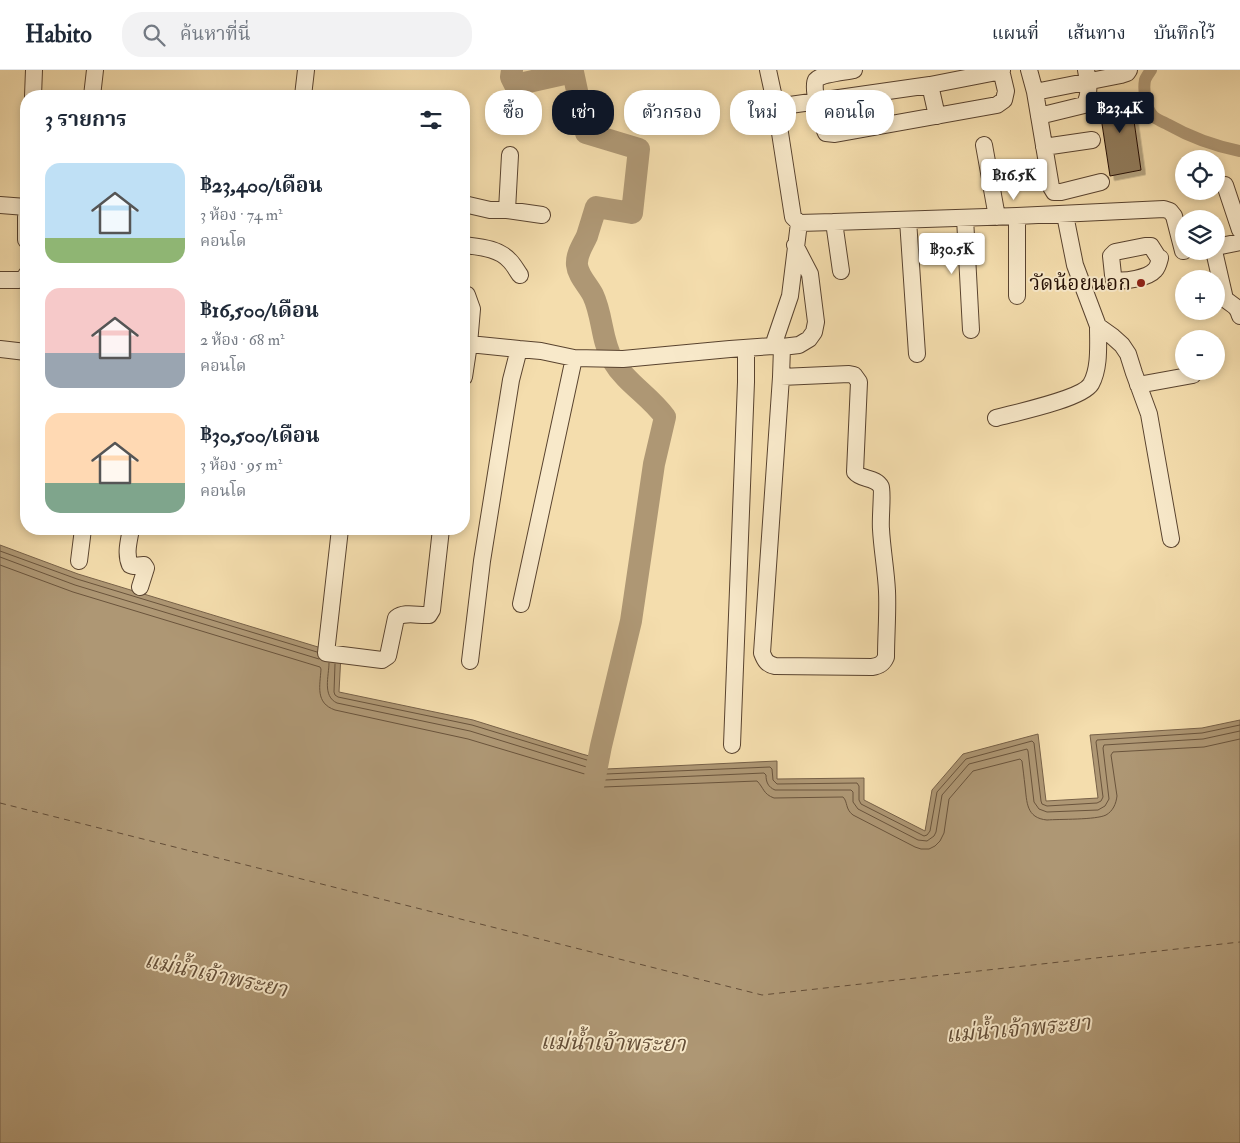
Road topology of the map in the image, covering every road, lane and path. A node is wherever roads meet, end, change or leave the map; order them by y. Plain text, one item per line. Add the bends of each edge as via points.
1 (34, 70) edge
2 (95, 70) edge
3 (306, 70) edge
4 (768, 70) edge
5 (854, 70) edge
6 (1029, 70) edge
7 (1130, 70) edge
8 (1001, 71) edge
9 (1087, 76) edge
10 (930, 84) junction
11 (33, 90) edge
12 (93, 90) edge
13 (304, 90) edge
14 (772, 90) edge
15 (815, 90) edge
16 (892, 90) edge
17 (1034, 92) junction
18 (937, 116) junction
19 (1039, 116) junction
20 (894, 124) edge
21 (780, 135) edge
22 (1092, 140) dead end
23 (984, 145) dead end
24 (1044, 147) junction
25 (510, 155) dead end
26 (1101, 182) dead end
27 (1225, 185) dead end
28 (470, 205) edge
29 (0, 206) edge
30 (20, 207) edge
31 (507, 210) junction
32 (542, 215) dead end
33 (1064, 215) junction
34 (1017, 216) junction
35 (997, 217) junction
36 (965, 218) junction
37 (908, 220) junction
38 (1175, 220) edge
39 (798, 222) junction
40 (834, 222) junction
41 (1240, 230) edge
42 (1240, 242) edge
43 (796, 245) junction
44 (1225, 245) edge
45 (470, 246) edge
46 (1175, 253) edge
47 (1160, 258) dead end
48 (1216, 260) edge
49 (841, 271) dead end
50 (520, 275) dead end
51 (0, 280) edge
52 (20, 280) edge
53 (1017, 296) dead end
54 (470, 303) edge
55 (1240, 316) edge
56 (1098, 326) junction
57 (971, 330) dead end
58 (470, 332) edge
59 (470, 344) edge
60 (777, 346) junction
61 (746, 348) junction
62 (519, 349) junction
63 (0, 350) edge
64 (20, 352) edge
65 (917, 354) dead end
66 (574, 358) junction
67 (782, 377) junction
68 (1175, 378) edge
69 (1138, 385) junction
70 (996, 418) dead end
71 (82, 535) edge
72 (130, 535) edge
73 (339, 535) edge
74 (440, 535) edge
75 (1171, 539) dead end
76 (79, 561) dead end
77 (140, 587) dead end
78 (520, 604) dead end
79 (470, 661) dead end
80 (732, 745) dead end

1 - 11 street
2 - 12 street
3 - 13 street
4 - 14 street
5 - 15 street via 820,77 814,84
6 - 17 street
7 - 9 street via 1121,76
8 - 10 street
8 - 18 street via 1006,90 1004,100 997,105
9 - 17 street
9 - 19 street via 1088,96 1084,105
10 - 16 street
10 - 18 street
17 - 19 street
18 - 20 street
19 - 24 street
21 - 39 street via 793,217
22 - 24 street
23 - 35 street
24 - 26 street via 1054,192
25 - 31 street
27 - 41 street
28 - 31 street
29 - 30 street
31 - 32 street
33 - 34 street
33 - 38 street via 1164,210 1170,211
33 - 56 street via 1074,265
34 - 35 street
34 - 53 street
35 - 36 street
36 - 37 street
36 - 57 street
37 - 40 street
37 - 65 street
39 - 40 street
39 - 43 street
40 - 49 street
42 - 44 street
43 - 60 street via 790,296
43 - 60 street via 810,274 816,322 809,339 799,344
45 - 50 street via 499,252 510,260
46 - 47 street
48 - 55 street via 1225,299 1235,305
51 - 52 street
54 - 58 street
56 - 69 street via 1122,345
56 - 70 street via 1097,360 1089,387 1072,397
59 - 62 street
60 - 61 street
60 - 67 street
61 - 66 street via 622,359
61 - 80 street
62 - 66 street
62 - 79 street via 511,380 482,560
63 - 64 street
66 - 78 street
67 - 67 street via 764,660 775,666 877,666 886,656 887,590 880,528 882,492 878,484 855,472 859,382 849,374
68 - 69 street
69 - 75 street via 1150,414
71 - 76 street
72 - 77 street via 128,561 130,565 144,565 146,568
73 - 74 street via 326,653 382,660 388,656 396,618 407,614 429,615 432,610

